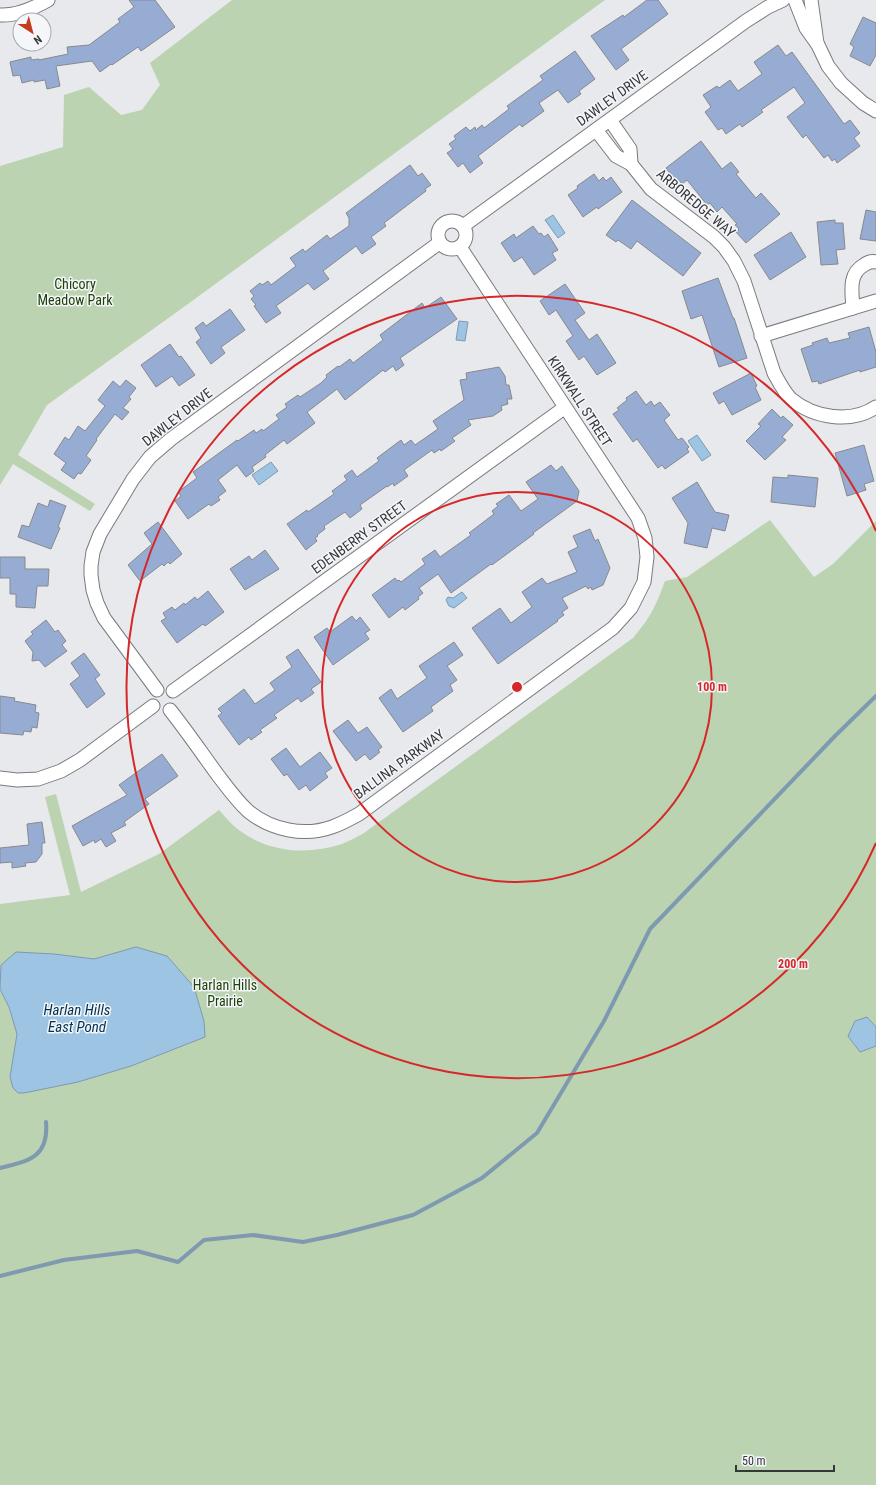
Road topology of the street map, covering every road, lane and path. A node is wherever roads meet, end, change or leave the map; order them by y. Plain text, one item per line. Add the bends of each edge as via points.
1 (48, 0) edge
2 (783, 0) edge
3 (795, 0) edge
4 (811, 0) edge
5 (0, 15) edge
6 (818, 45) junction
7 (876, 111) edge
8 (610, 120) junction
9 (596, 130) junction
10 (631, 164) junction
11 (463, 226) junction
12 (439, 243) junction
13 (460, 247) junction
14 (876, 262) edge
15 (876, 301) edge
16 (853, 308) junction
17 (761, 336) junction
18 (876, 407) edge
19 (564, 408) junction
20 (644, 582) joint
21 (156, 690) junction
22 (173, 691) junction
23 (153, 706) junction
24 (170, 710) junction
25 (0, 778) edge

1 - 5 street via 36,7
2 - 8 street, DAWLEY DRIVE via 746,21
3 - 6 street via 806,28
4 - 6 street
6 - 7 street via 828,66 841,84
8 - 9 street, DAWLEY DRIVE
8 - 10 street, ARBOREDGE WAY via 630,149
9 - 10 street, ARBOREDGE WAY via 616,156
9 - 11 street, DAWLEY DRIVE
10 - 17 street, ARBOREDGE WAY via 651,189 724,247 744,280
11 - 12 street via 454,221 445,222 437,234
11 - 13 street via 466,237
12 - 13 street via 451,250
12 - 21 street, DAWLEY DRIVE via 170,439 150,457 134,479 100,534 93,552 90,575 97,603 104,618
13 - 19 street, KIRKWALL STREET
14 - 16 street via 866,263 854,275
15 - 16 street
16 - 17 street
17 - 18 street, ARBOREDGE WAY via 781,387 791,399 805,408 832,417 851,416
19 - 20 street, KIRKWALL STREET via 638,518 645,538 647,556
19 - 22 street, EDENBERRY STREET
20 - 24 street, BALLINA PARKWAY via 631,608 614,628 359,814 330,828 305,832 288,830 269,824 250,812 236,799
21 - 22 street via 163,687
21 - 23 street via 152,695
22 - 24 street via 176,701
23 - 24 street via 162,711
23 - 25 street via 62,771 38,779

